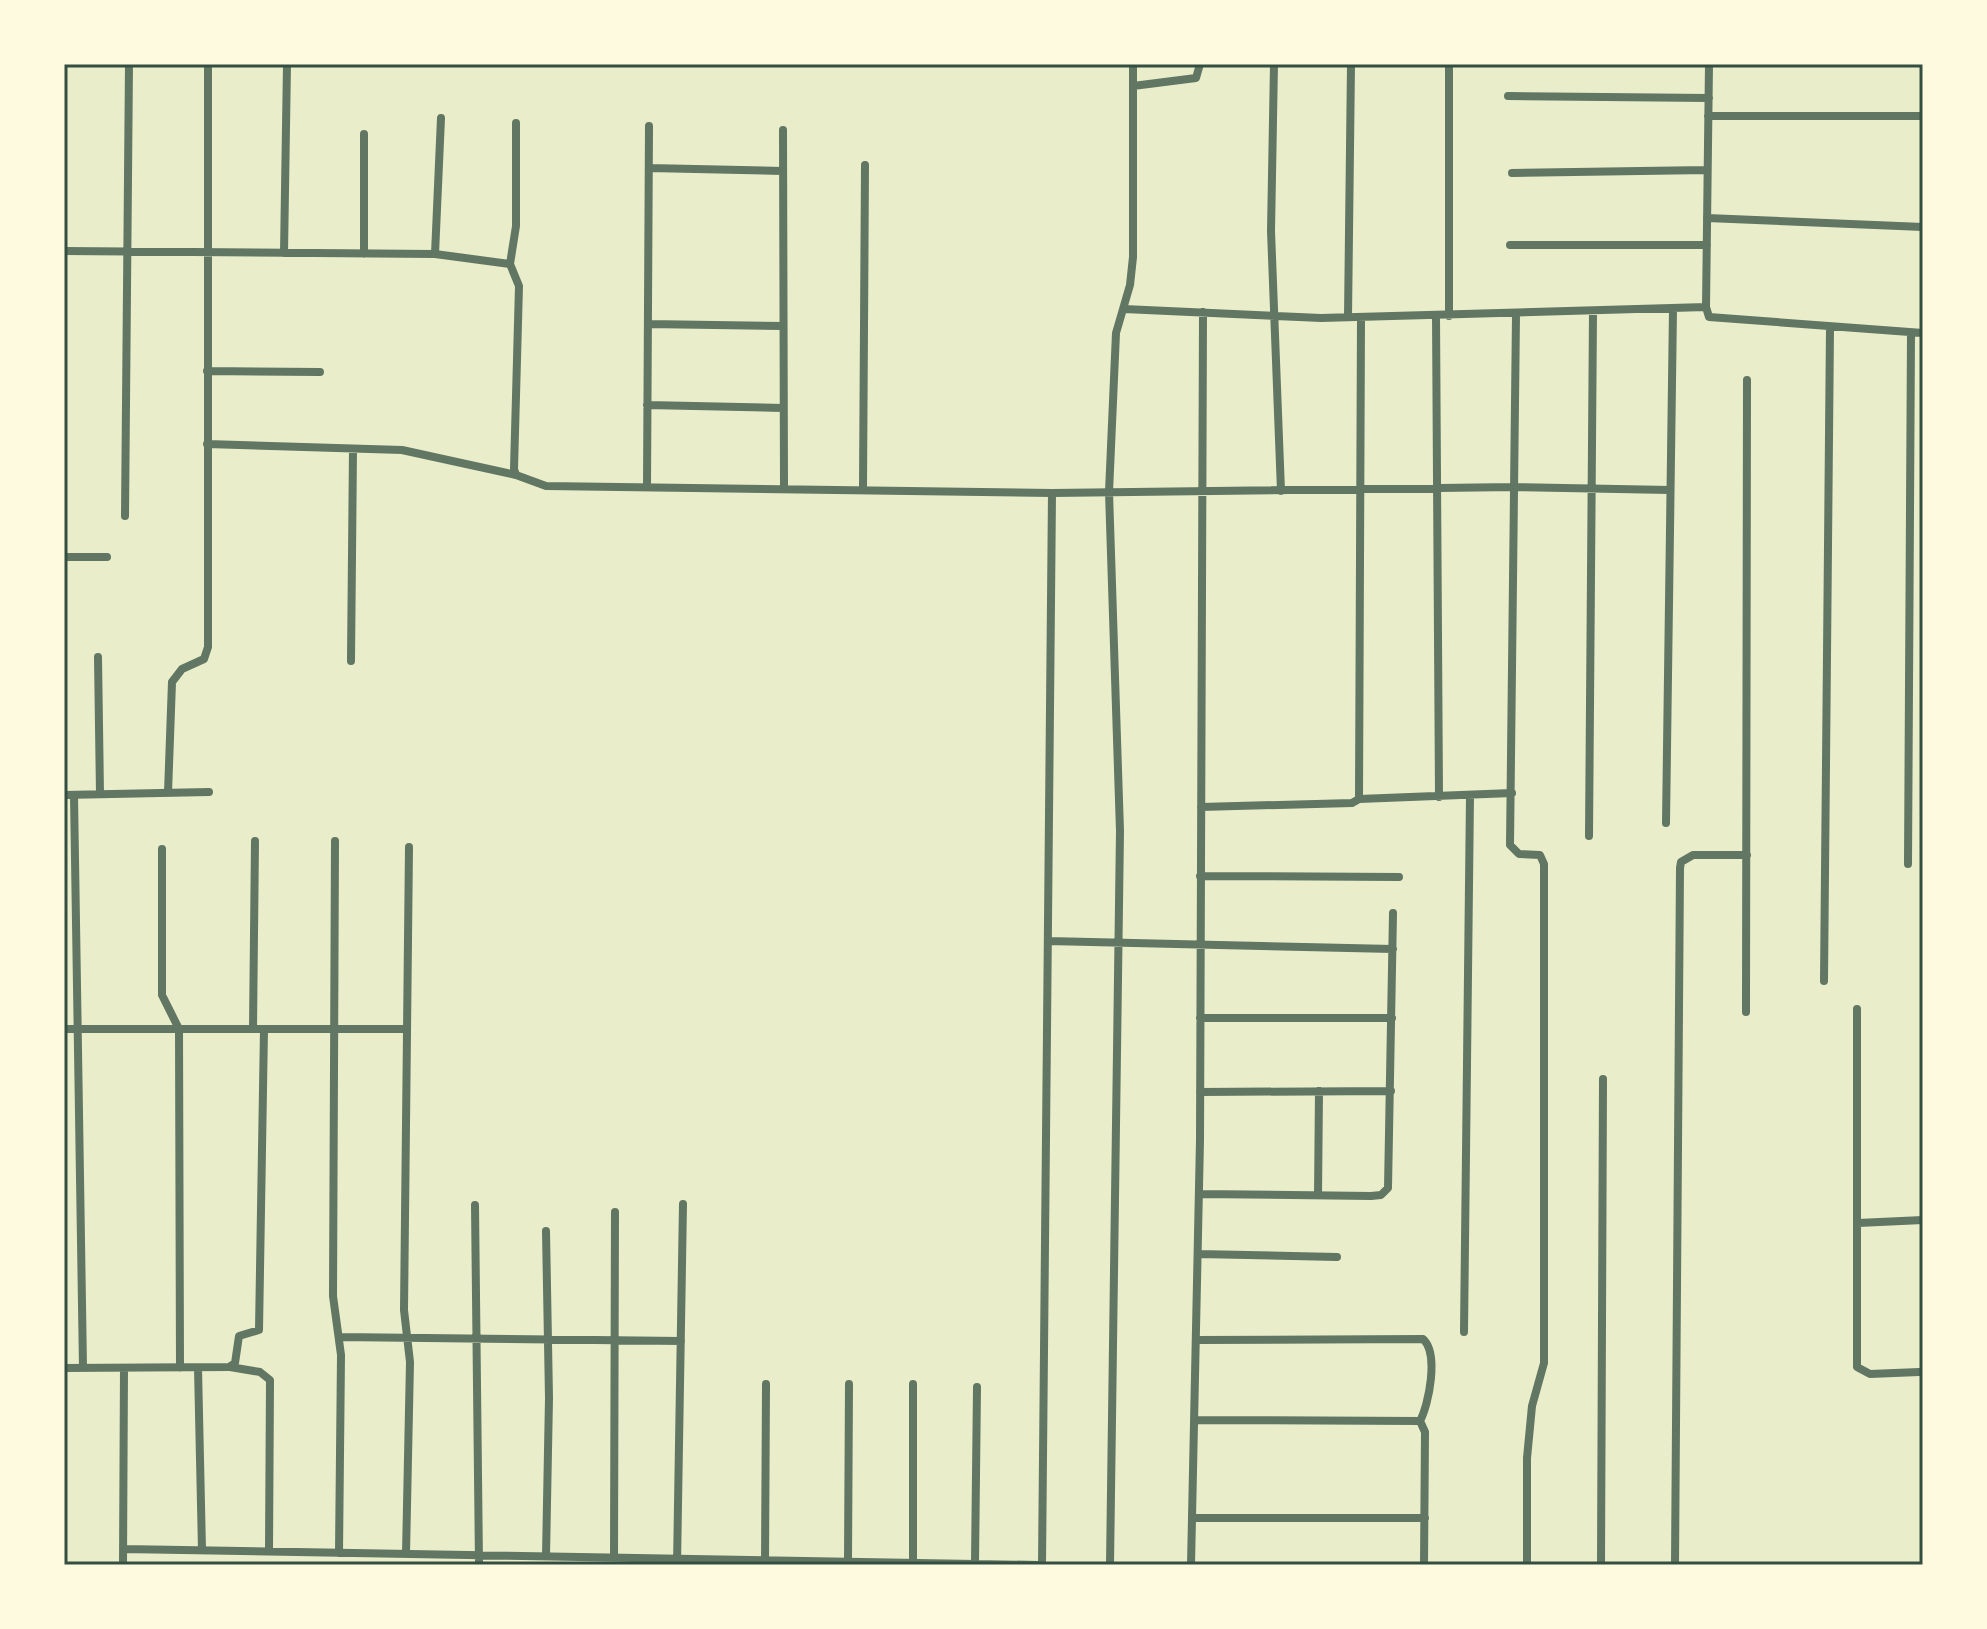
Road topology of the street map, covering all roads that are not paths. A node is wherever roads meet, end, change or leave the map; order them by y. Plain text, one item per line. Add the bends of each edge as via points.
1 (129, 64) edge
2 (208, 64) edge
3 (287, 64) edge
4 (1133, 64) edge
5 (1200, 64) edge
6 (1274, 64) edge
7 (1351, 64) edge
8 (1449, 64) edge
9 (1709, 64) edge
10 (1133, 86) junction
11 (1508, 96) dead end
12 (1709, 98) junction
13 (1708, 116) junction
14 (1923, 116) edge
15 (441, 118) dead end
16 (516, 123) dead end
17 (649, 126) dead end
18 (783, 130) dead end
19 (364, 134) dead end
20 (865, 165) dead end
21 (649, 168) junction
22 (1707, 170) junction
23 (783, 171) junction
24 (1512, 173) dead end
25 (1707, 218) junction
26 (1923, 227) edge
27 (1510, 245) dead end
28 (1707, 245) junction
29 (64, 251) edge
30 (128, 251) junction
31 (207, 252) junction
32 (284, 253) junction
33 (364, 254) junction
34 (435, 254) junction
35 (510, 264) junction
36 (1706, 307) junction
37 (1124, 309) junction
38 (1673, 309) junction
39 (1203, 312) junction
40 (1593, 312) junction
41 (1516, 315) junction
42 (1277, 316) junction
43 (1436, 316) junction
44 (1449, 316) junction
45 (1348, 317) junction
46 (1361, 317) junction
47 (648, 324) junction
48 (783, 326) junction
49 (1830, 328) junction
50 (1911, 333) junction
51 (1923, 333) edge
52 (207, 371) junction
53 (320, 372) dead end
54 (1747, 380) dead end
55 (647, 405) junction
56 (783, 408) junction
57 (207, 444) junction
58 (353, 449) junction
59 (516, 475) junction
60 (647, 487) junction
61 (784, 487) junction
62 (1514, 487) junction
63 (863, 488) junction
64 (1437, 488) junction
65 (1593, 488) junction
66 (1358, 489) junction
67 (1670, 490) junction
68 (1202, 491) junction
69 (1281, 491) junction
70 (1109, 492) junction
71 (1052, 493) junction
72 (125, 516) dead end
73 (64, 557) edge
74 (107, 557) dead end
75 (98, 657) dead end
76 (351, 661) dead end
77 (209, 792) dead end
78 (168, 793) junction
79 (1512, 793) junction
80 (100, 794) junction
81 (69, 795) edge
82 (1470, 795) junction
83 (1439, 797) junction
84 (1359, 799) junction
85 (1201, 807) junction
86 (1666, 823) dead end
87 (1589, 836) dead end
88 (255, 841) dead end
89 (335, 841) dead end
90 (409, 847) dead end
91 (162, 849) dead end
92 (1747, 855) junction
93 (1908, 864) dead end
94 (1200, 876) junction
95 (1399, 877) dead end
96 (1393, 913) dead end
97 (1048, 941) junction
98 (1119, 943) junction
99 (1200, 944) junction
100 (1393, 949) junction
101 (1824, 981) dead end
102 (1857, 1009) dead end
103 (1746, 1012) dead end
104 (1200, 1018) junction
105 (1392, 1018) junction
106 (64, 1029) edge
107 (78, 1029) junction
108 (179, 1029) junction
109 (253, 1029) junction
110 (264, 1029) junction
111 (335, 1029) junction
112 (406, 1029) junction
113 (1603, 1079) dead end
114 (1319, 1091) junction
115 (1391, 1091) junction
116 (1200, 1092) junction
117 (1199, 1194) junction
118 (1318, 1195) junction
119 (683, 1204) dead end
120 (475, 1205) dead end
121 (615, 1212) dead end
122 (1923, 1220) edge
123 (1858, 1223) junction
124 (546, 1231) dead end
125 (1198, 1254) junction
126 (1337, 1257) dead end
127 (1464, 1332) dead end
128 (340, 1337) junction
129 (407, 1337) junction
130 (478, 1340) junction
131 (546, 1340) junction
132 (1196, 1340) junction
133 (615, 1341) junction
134 (681, 1341) junction
135 (229, 1367) junction
136 (64, 1368) edge
137 (83, 1368) junction
138 (124, 1368) junction
139 (180, 1368) junction
140 (198, 1368) junction
141 (1919, 1372) dead end
142 (766, 1384) dead end
143 (849, 1384) dead end
144 (913, 1384) dead end
145 (977, 1387) dead end
146 (1194, 1420) junction
147 (1420, 1421) junction
148 (1192, 1518) junction
149 (1425, 1518) junction
150 (123, 1549) junction
151 (202, 1550) junction
152 (269, 1551) junction
153 (339, 1553) junction
154 (406, 1554) junction
155 (546, 1556) junction
156 (614, 1557) junction
157 (479, 1560) edge
158 (848, 1560) junction
159 (588, 1561) edge
160 (677, 1562) edge
161 (765, 1562) edge
162 (913, 1562) junction
163 (866, 1563) edge
164 (975, 1563) edge
165 (954, 1564) edge
166 (123, 1565) edge
167 (1041, 1565) edge
168 (1110, 1565) edge
169 (1191, 1565) edge
170 (1424, 1565) edge
171 (1527, 1565) edge
172 (1601, 1565) edge
173 (1675, 1565) edge

1 - 30 street
2 - 31 street
3 - 32 street
4 - 10 street
5 - 10 street via 1196,78
6 - 42 street via 1271,231
7 - 45 street
8 - 44 street
9 - 12 street
10 - 37 street via 1133,257
11 - 12 street
12 - 13 street
13 - 14 street
13 - 22 street
15 - 34 street
16 - 35 street via 516,226
17 - 21 street
18 - 23 street
19 - 33 street
20 - 63 street
21 - 23 street
21 - 47 street
22 - 24 street
22 - 25 street
23 - 48 street
25 - 26 street
25 - 28 street
27 - 28 street
28 - 36 street
29 - 30 street
30 - 31 street
30 - 72 street
31 - 32 street
31 - 52 street
32 - 33 street
33 - 34 street
34 - 35 street
35 - 59 street via 519,286
36 - 38 street
36 - 49 street via 1713,319
37 - 39 street
37 - 70 street via 1116,333
38 - 40 street
38 - 67 street
39 - 42 street
39 - 68 street
40 - 41 street
40 - 65 street
41 - 44 street
41 - 62 street
42 - 45 street
42 - 69 street
43 - 44 street
43 - 46 street
43 - 64 street
45 - 46 street
46 - 66 street
47 - 48 street
47 - 55 street
48 - 56 street
49 - 50 street
49 - 101 street
50 - 51 street
50 - 93 street
52 - 53 street
52 - 57 street
54 - 92 street
55 - 56 street
55 - 60 street
56 - 61 street
57 - 58 street
57 - 78 street via 208,647 204,659 182,669 172,682
58 - 59 street via 437,455
58 - 76 street
59 - 60 street via 546,486
60 - 61 street
61 - 63 street
62 - 64 street
62 - 65 street
62 - 79 street
63 - 71 street
64 - 66 street
64 - 83 street
65 - 67 street
65 - 87 street
66 - 69 street
66 - 84 street
67 - 86 street
68 - 69 street
68 - 70 street
68 - 85 street
70 - 71 street
70 - 98 street
71 - 97 street
73 - 74 street
75 - 80 street
77 - 78 street
78 - 80 street
79 - 82 street
79 - 171 street via 1512,851 1540,855 1544,864 1544,1363 1532,1406 1527,1458
80 - 81 street
81 - 107 street
82 - 83 street
82 - 127 street
83 - 84 street
84 - 85 street
85 - 94 street
88 - 109 street
89 - 111 street
90 - 112 street
91 - 108 street via 162,995
92 - 103 street
92 - 173 street via 1693,855 1680,868
94 - 95 street
94 - 99 street
96 - 100 street
97 - 98 street
97 - 167 street
98 - 99 street
98 - 168 street
99 - 100 street
99 - 104 street
100 - 105 street
102 - 123 street
104 - 105 street
104 - 116 street
105 - 115 street
106 - 107 street
107 - 108 street
107 - 137 street
108 - 109 street
108 - 139 street
109 - 110 street
110 - 111 street
110 - 135 street via 261,1326 239,1336 235,1363
111 - 112 street
111 - 128 street via 333,1296
112 - 129 street
113 - 172 street
114 - 115 street
114 - 116 street
114 - 118 street
115 - 118 street via 1388,1188 1381,1195
116 - 117 street
117 - 118 street
117 - 125 street
119 - 134 street
120 - 130 street
121 - 133 street
122 - 123 street
123 - 141 street via 1857,1367 1870,1374
124 - 131 street
125 - 126 street
125 - 132 street
128 - 129 street
128 - 153 street
129 - 130 street
129 - 154 street
130 - 131 street
130 - 157 street
131 - 133 street
131 - 155 street
132 - 146 street
132 - 147 street via 1423,1339 1429,1349 1431,1392
133 - 134 street
133 - 156 street
134 - 160 street
135 - 140 street
135 - 152 street via 260,1372 270,1380
136 - 137 street
137 - 138 street
138 - 139 street
138 - 150 street
139 - 140 street
140 - 151 street
142 - 161 street
143 - 158 street
144 - 162 street
145 - 164 street
146 - 147 street
146 - 148 street
147 - 149 street via 1425,1432
148 - 149 street
148 - 169 street
149 - 170 street
150 - 151 street
150 - 166 street
151 - 152 street
152 - 153 street
153 - 154 street
154 - 157 street
155 - 157 street
155 - 159 street
156 - 159 street
156 - 160 street
158 - 161 street
158 - 163 street
160 - 161 street
162 - 163 street
162 - 165 street
164 - 165 street
164 - 167 street

